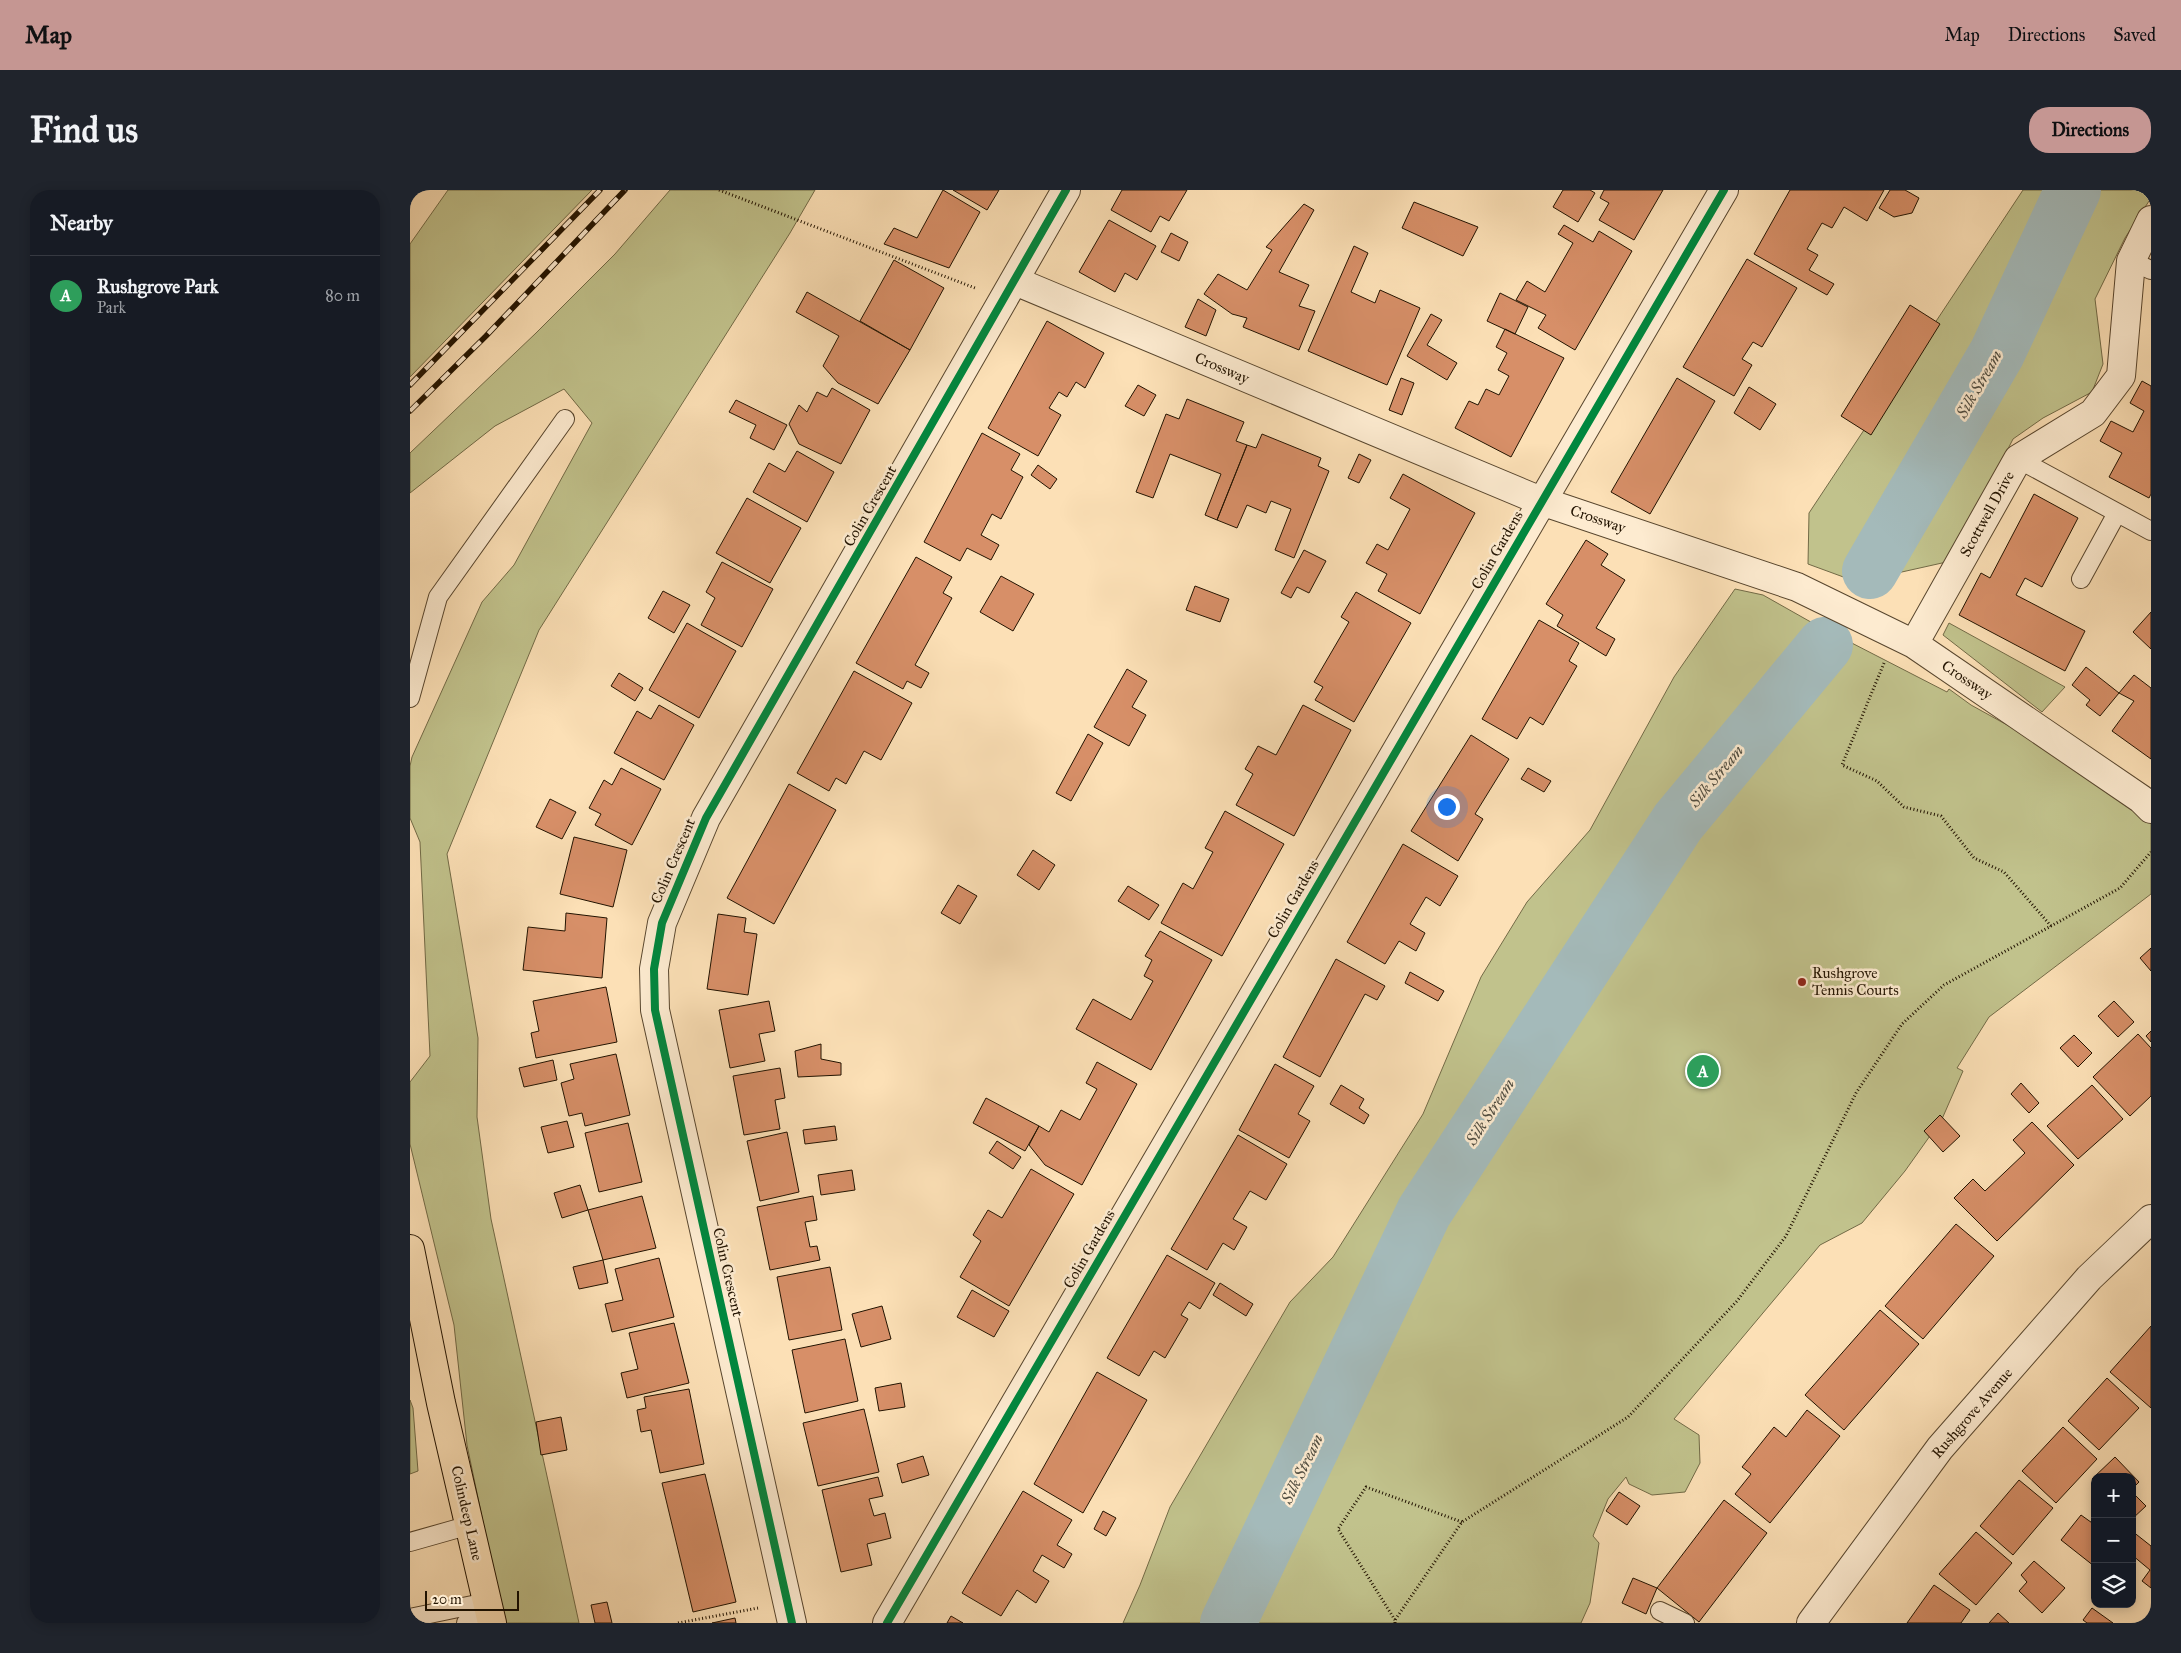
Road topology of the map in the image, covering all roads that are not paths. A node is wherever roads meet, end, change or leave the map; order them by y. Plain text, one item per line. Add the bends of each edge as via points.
1 (1066, 190) edge
2 (1724, 190) edge
3 (2151, 220) edge
4 (2141, 265) edge
5 (1010, 290) junction
6 (565, 419) dead end
7 (2018, 460) junction
8 (1542, 501) junction
9 (2117, 513) junction
10 (2151, 531) edge
11 (2081, 579) dead end
12 (1905, 639) junction
13 (410, 698) edge
14 (2151, 809) edge
15 (2151, 1219) edge
16 (410, 1249) edge
17 (410, 1309) edge
18 (441, 1403) junction
19 (470, 1524) junction
20 (410, 1542) edge
21 (1660, 1611) dead end
22 (484, 1616) edge
23 (794, 1617) edge
24 (410, 1618) edge
25 (886, 1623) edge
26 (1685, 1623) edge
27 (1811, 1623) edge

1 - 5 street, Colin Crescent
2 - 8 street, Colin Gardens
3 - 4 street, Scottwell Drive
4 - 7 street, Scottwell Drive via 2121,376 2092,413
5 - 8 street, Crossway
5 - 23 street, Colin Crescent via 706,818 662,923 654,969 655,1010
6 - 13 lane via 438,597
7 - 9 lane
7 - 12 street, Scottwell Drive
8 - 12 street, Crossway via 1797,587
8 - 25 street, Colin Gardens
9 - 10 lane
9 - 11 lane
12 - 14 street, Crossway via 2141,799
15 - 27 street, Rushgrove Avenue via 2088,1278 1940,1448
16 - 18 main road, Colindeep Lane
17 - 18 main road, Colindeep Lane
18 - 19 main road, Colindeep Lane
19 - 20 lane
19 - 22 main road, Colindeep Lane
21 - 26 lane
22 - 24 lane

